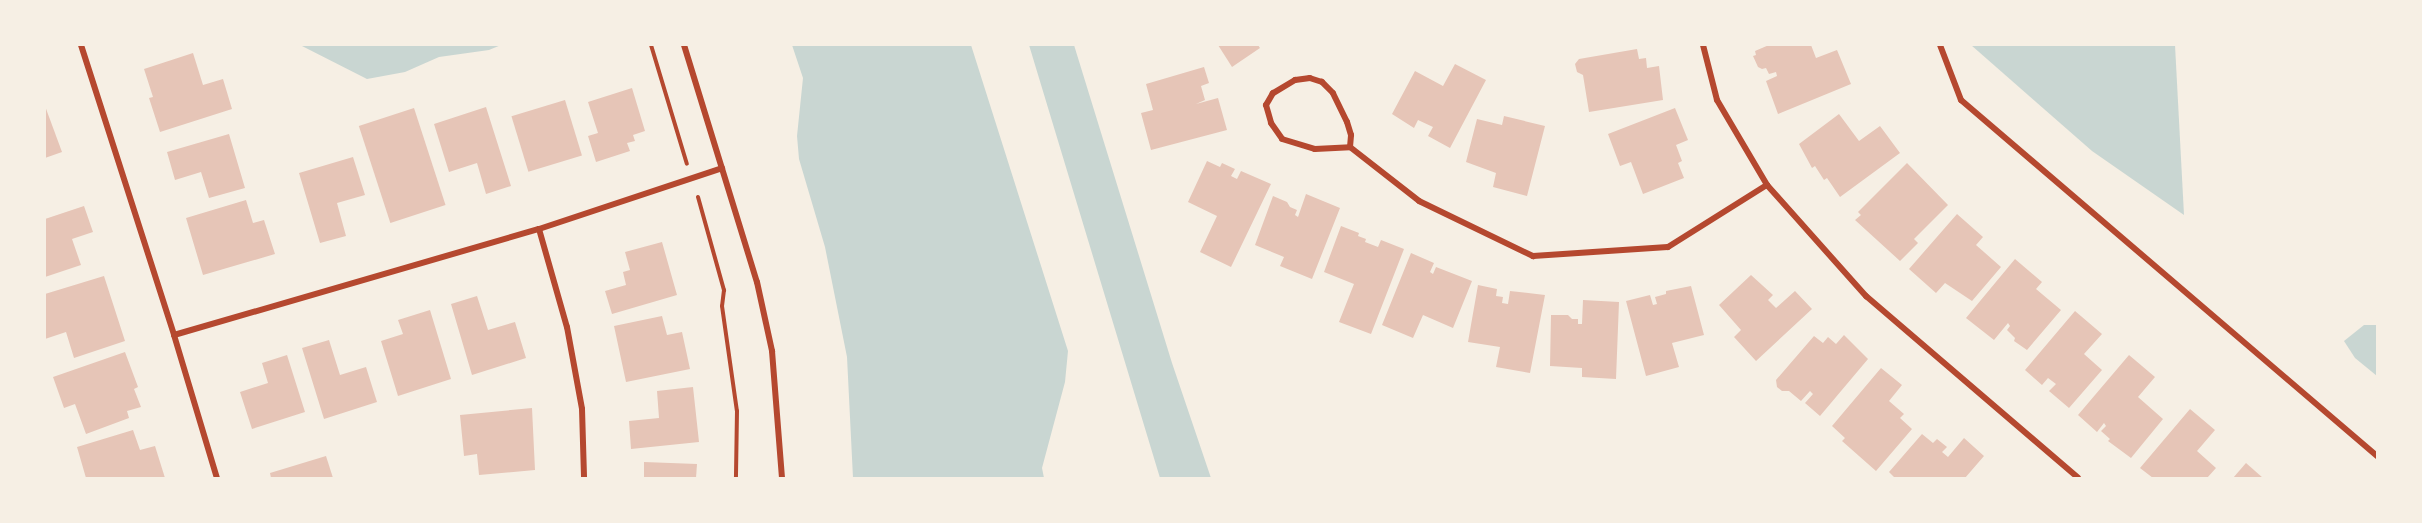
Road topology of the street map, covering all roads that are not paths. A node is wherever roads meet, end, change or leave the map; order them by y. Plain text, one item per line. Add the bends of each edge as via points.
1 (81, 45) edge
2 (684, 45) edge
3 (1703, 45) edge
4 (1940, 45) edge
5 (1350, 147) junction
6 (722, 168) junction
7 (1767, 185) junction
8 (539, 229) junction
9 (174, 335) junction
10 (2377, 456) edge
11 (217, 478) edge
12 (584, 478) edge
13 (782, 478) edge
14 (2078, 478) edge

1 - 9 street
2 - 6 street
3 - 7 street via 1717,100
4 - 10 street via 1961,100
5 - 5 street via 1316,149 1282,139 1271,123 1266,105 1273,93 1295,80 1310,78 1322,82 1333,93 1347,122
5 - 7 street via 1419,201 1533,256 1668,247
6 - 8 street
6 - 13 street via 757,282 772,351
7 - 14 street via 1866,297
8 - 9 street
8 - 12 street via 567,327 582,409
9 - 11 street

